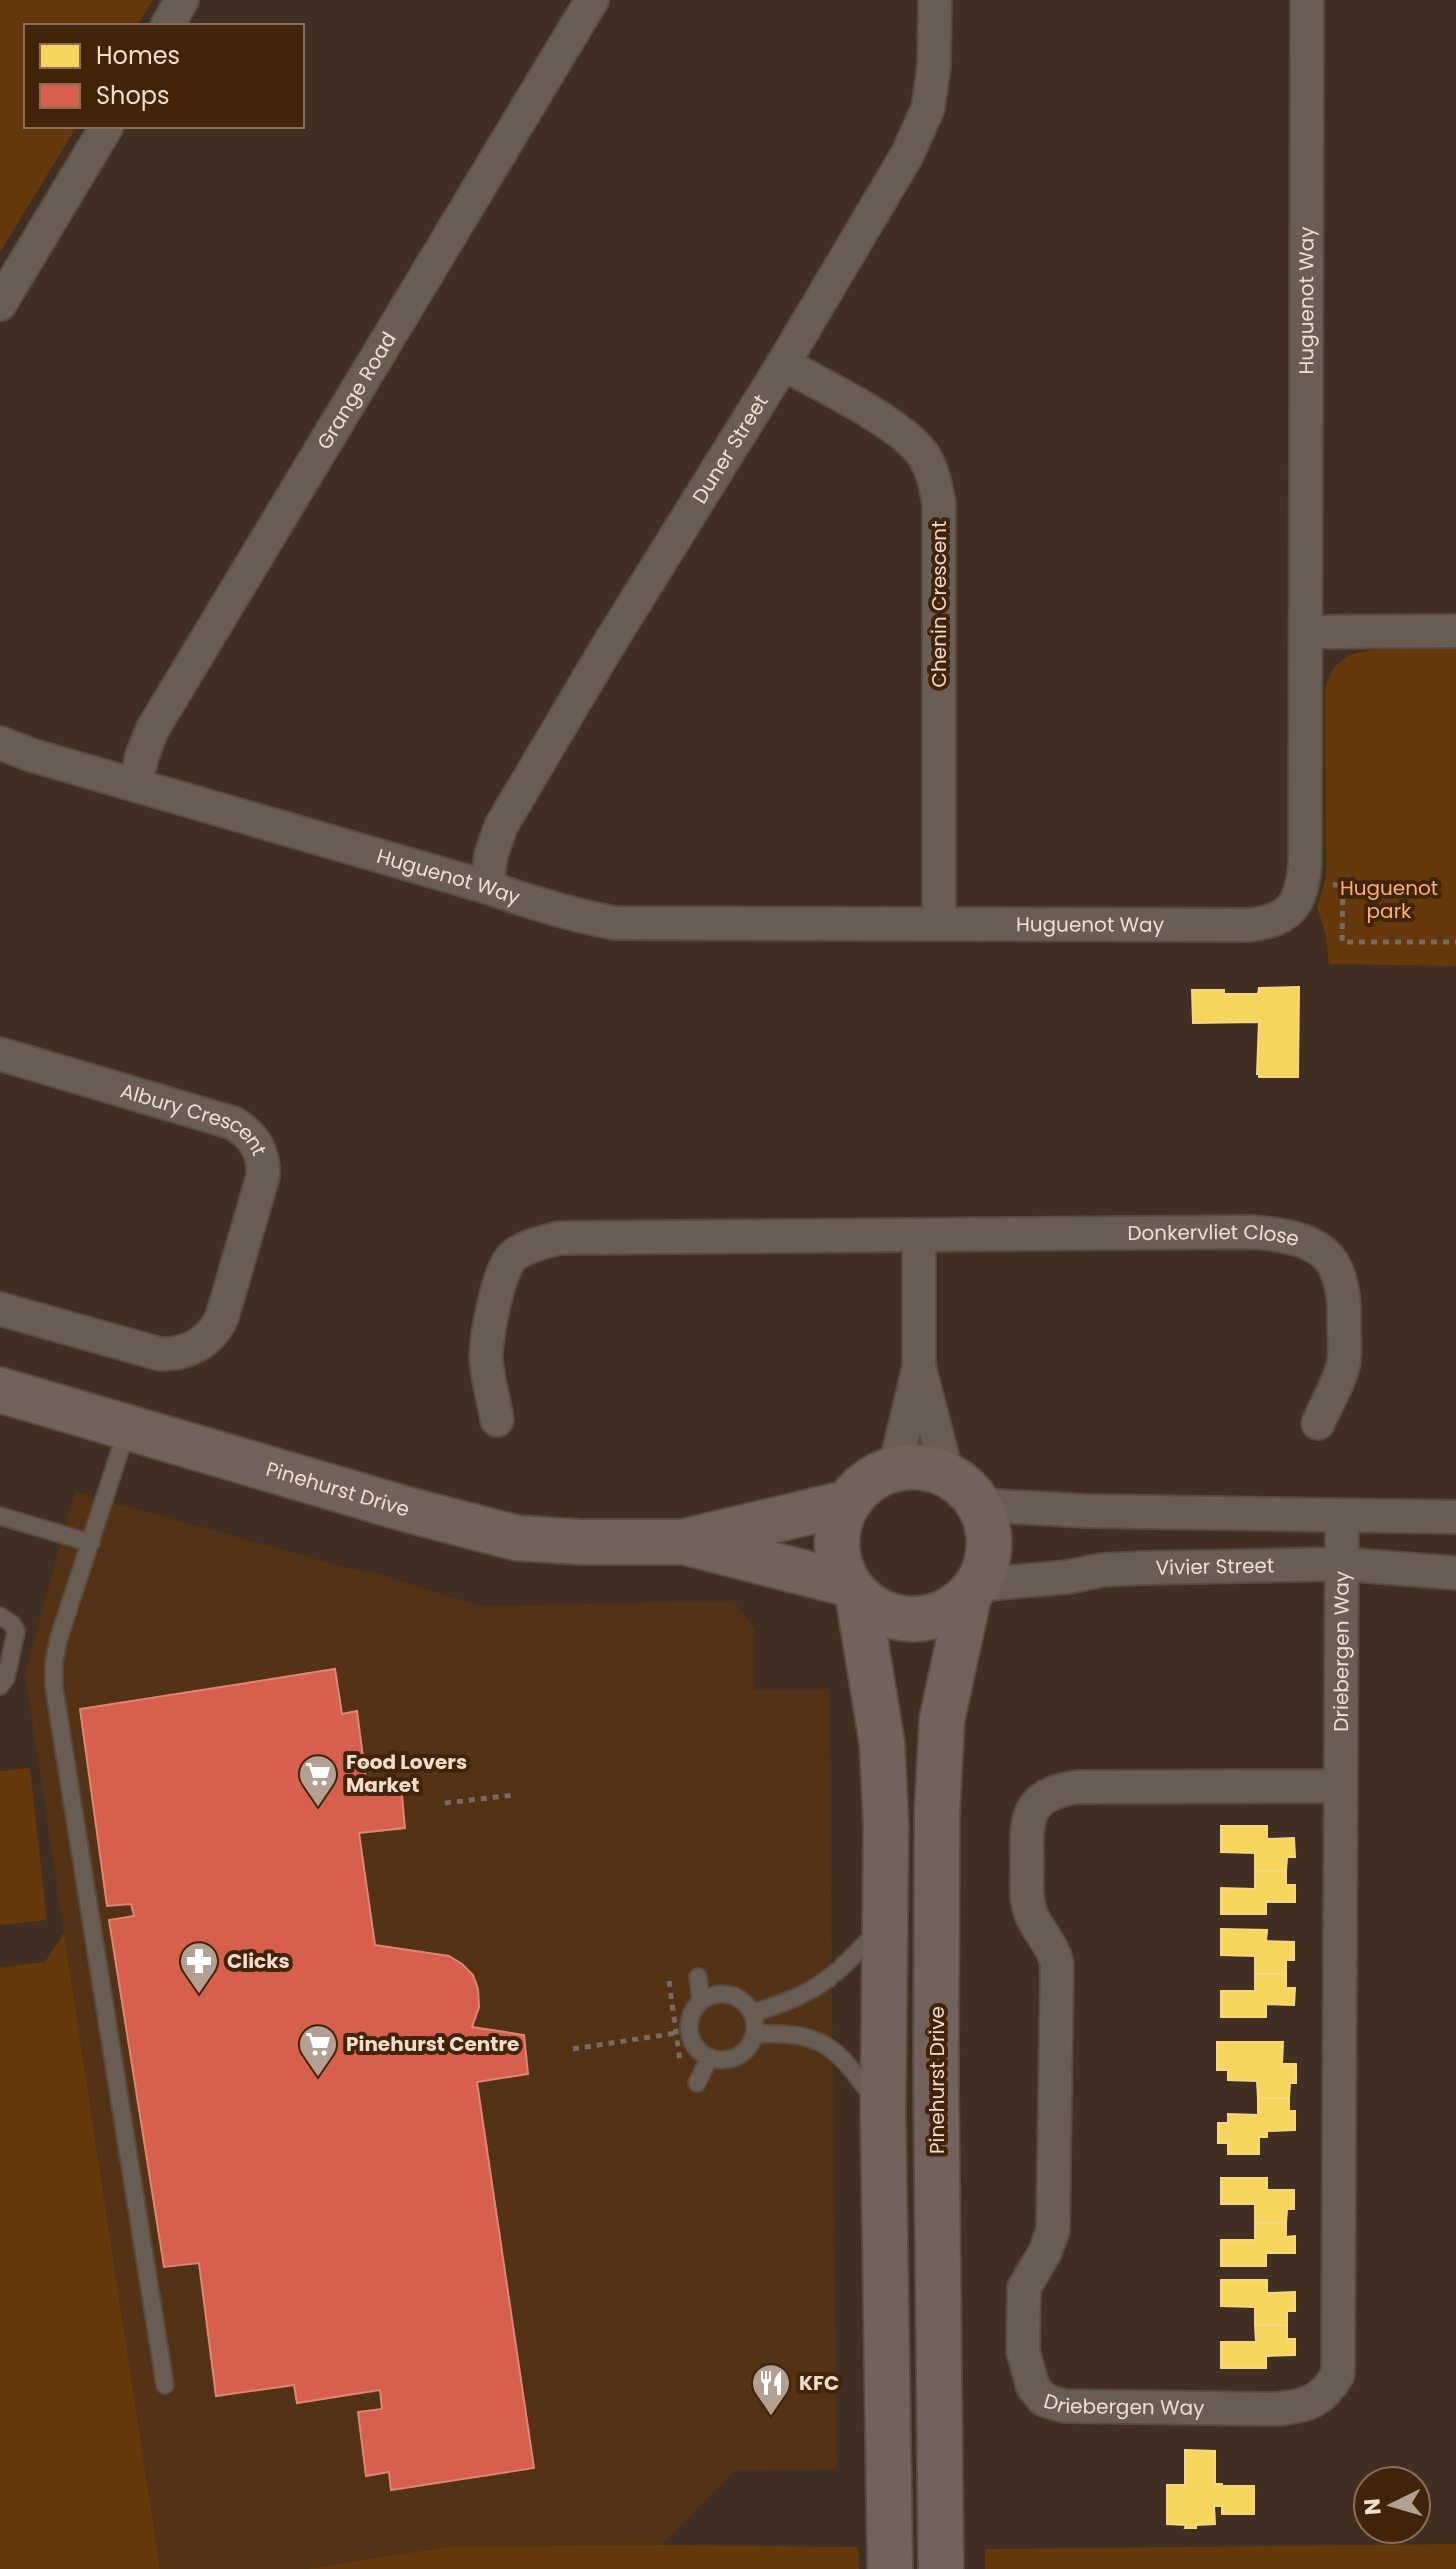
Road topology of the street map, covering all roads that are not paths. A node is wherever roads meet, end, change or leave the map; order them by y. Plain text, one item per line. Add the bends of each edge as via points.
1 (182, 0) edge
2 (592, 0) edge
3 (935, 0) edge
4 (1307, 0) edge
5 (168, 24) edge
6 (106, 128) edge
7 (0, 304) edge
8 (783, 364) junction
9 (1456, 631) edge
10 (1306, 632) junction
11 (0, 743) edge
12 (135, 785) junction
13 (487, 887) junction
14 (939, 924) junction
15 (0, 1054) edge
16 (919, 1235) junction
17 (0, 1309) edge
18 (919, 1367) junction
19 (0, 1390) edge
20 (497, 1420) dead end
21 (1318, 1423) dead end
22 (128, 1428) junction
23 (895, 1468) junction
24 (947, 1474) junction
25 (847, 1503) junction
26 (979, 1505) junction
27 (0, 1516) edge
28 (1342, 1516) junction
29 (1456, 1517) edge
30 (682, 1542) junction
31 (91, 1543) junction
32 (1341, 1564) junction
33 (1456, 1573) edge
34 (853, 1590) junction
35 (973, 1590) junction
36 (0, 1616) edge
37 (0, 1686) edge
38 (1340, 1786) junction
39 (886, 1921) junction
40 (698, 1977) dead end
41 (701, 2001) junction
42 (752, 2013) junction
43 (754, 2034) junction
44 (710, 2057) junction
45 (697, 2083) dead end
46 (883, 2112) junction
47 (165, 2385) dead end
48 (890, 2569) edge
49 (941, 2569) edge

1 - 5 street
2 - 12 street, Grange Road via 152,730
3 - 8 street, Duner Street via 934,66 921,128
4 - 10 street, Huguenot Way
6 - 7 street
8 - 13 street, Duner Street via 501,826
8 - 14 street, Chenin Crescent via 901,431 925,458 934,478 939,504
9 - 10 street
10 - 14 street, Huguenot Way via 1304,884 1292,909 1266,924
11 - 12 street, Huguenot Way
12 - 13 street, Huguenot Way
13 - 14 street, Huguenot Way via 615,923
15 - 17 street, Albury Crescent via 233,1123 257,1145 264,1164 222,1317 209,1337 190,1349 160,1354
16 - 18 street
16 - 20 street, Donkervliet Close via 574,1237 515,1254 503,1270 486,1357
16 - 21 street, Donkervliet Close via 1250,1232 1314,1247 1332,1260 1342,1279 1344,1317 1343,1367
18 - 23 street
18 - 24 street
19 - 22 street, Pinehurst Drive
22 - 30 street, Pinehurst Drive via 517,1538
22 - 31 lane
23 - 24 street via 925,1467
23 - 25 street via 868,1481
24 - 26 street
25 - 30 street, Pinehurst Drive
25 - 34 street via 836,1543 839,1565
26 - 28 street
26 - 35 street via 989,1545
27 - 31 lane
28 - 29 street
28 - 32 street, Driebergen Way
30 - 34 street, Pinehurst Drive
31 - 47 lane via 58,1641 54,1687
32 - 33 street, Vivier Street
32 - 35 street, Vivier Street via 1102,1570
32 - 38 street, Driebergen Way
34 - 35 street via 878,1611 901,1619 949,1610
34 - 39 street via 882,1743
35 - 49 street, Pinehurst Drive via 942,1719 937,1813
36 - 37 lane via 16,1631
38 - 38 street, Driebergen Way via 1338,2374 1321,2397 1287,2408 1064,2406 1044,2400 1033,2387 1023,2351 1024,2288 1053,2230 1057,1964 1030,1913 1026,1830 1032,1810 1055,1791 1077,1787
39 - 42 lane via 849,1962 810,1992
39 - 46 street
40 - 41 lane
41 - 42 lane via 732,1995
41 - 44 lane via 689,2031
42 - 43 lane
43 - 44 lane via 742,2053
43 - 46 lane via 786,2032 824,2044 852,2068
44 - 45 lane
46 - 48 street

